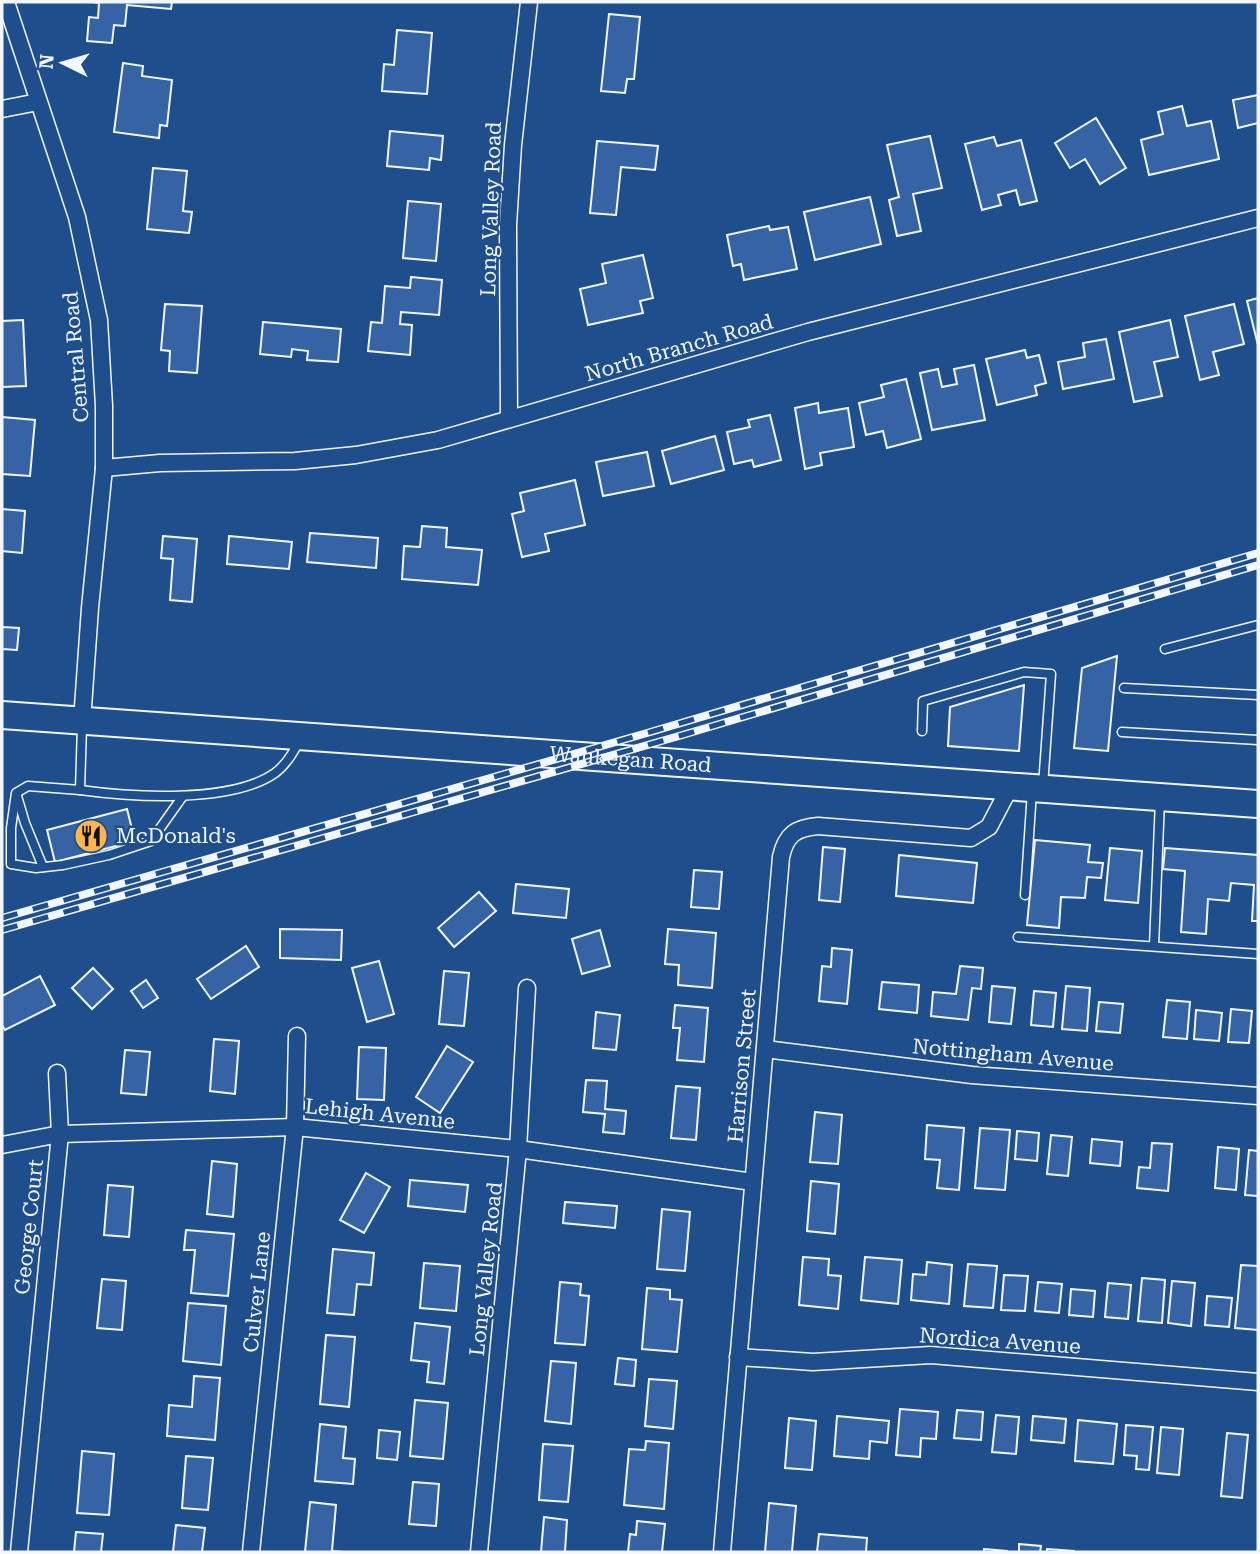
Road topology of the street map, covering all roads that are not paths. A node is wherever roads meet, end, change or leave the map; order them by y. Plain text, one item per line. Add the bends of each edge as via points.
1 (6, 2) edge
2 (529, 2) edge
3 (38, 102) junction
4 (2, 109) edge
5 (1258, 218) edge
6 (509, 419) junction
7 (104, 468) junction
8 (1258, 625) edge
9 (1165, 649) dead end
10 (1125, 688) dead end
11 (1258, 695) edge
12 (2, 715) edge
13 (82, 720) junction
14 (922, 731) dead end
15 (1122, 732) dead end
16 (302, 736) junction
17 (1258, 740) edge
18 (1029, 788) junction
19 (80, 790) junction
20 (16, 793) junction
21 (183, 796) junction
22 (1161, 797) junction
23 (1258, 804) edge
24 (43, 867) junction
25 (1025, 895) dead end
26 (1018, 937) dead end
27 (1154, 946) junction
28 (1258, 954) edge
29 (527, 988) dead end
30 (297, 1036) dead end
31 (765, 1049) junction
32 (57, 1073) dead end
33 (1258, 1096) edge
34 (295, 1126) junction
35 (60, 1134) junction
36 (2, 1145) edge
37 (518, 1149) junction
38 (754, 1182) junction
39 (738, 1357) junction
40 (1258, 1382) edge
41 (19, 1552) edge
42 (251, 1552) edge
43 (479, 1552) edge
44 (722, 1552) edge

1 - 3 street, Central Road
2 - 6 street, Long Valley Road via 508,225
3 - 4 street
3 - 7 street, Central Road via 77,218 99,320
5 - 6 street, North Branch Road via 808,332
6 - 7 street, North Branch Road via 438,440 356,455
7 - 13 street, Central Road
8 - 9 lane
10 - 11 lane
12 - 13 main road, Waukegan Road
13 - 16 main road, Waukegan Road
13 - 19 lane
14 - 18 lane via 923,701 1024,672 1051,674
15 - 17 lane
16 - 18 main road, Waukegan Road
16 - 21 lane via 293,755 264,779 247,787
18 - 22 main road, Waukegan Road
18 - 25 lane
18 - 31 street, Harrison Street via 971,838 818,826 792,832 781,857
19 - 20 lane via 28,786
19 - 21 lane
20 - 24 lane
20 - 24 lane via 11,864
21 - 24 lane via 151,841 109,855
22 - 23 main road, Waukegan Road
22 - 27 lane
26 - 27 lane
27 - 28 lane
29 - 37 street, Long Valley Road
30 - 34 street, Culver Lane
31 - 33 street, Nottingham Avenue via 972,1075
31 - 38 street, Harrison Street
32 - 35 street, George Court
34 - 35 street, Lehigh Avenue
34 - 37 street, Lehigh Avenue
34 - 42 street, Culver Lane
35 - 36 street, Lehigh Avenue
35 - 41 street, George Court
37 - 38 street, Lehigh Avenue
37 - 43 street, Long Valley Road
38 - 39 street, Harrison Street
39 - 40 street, Nordica Avenue via 813,1362 931,1356
39 - 44 street, Harrison Street

